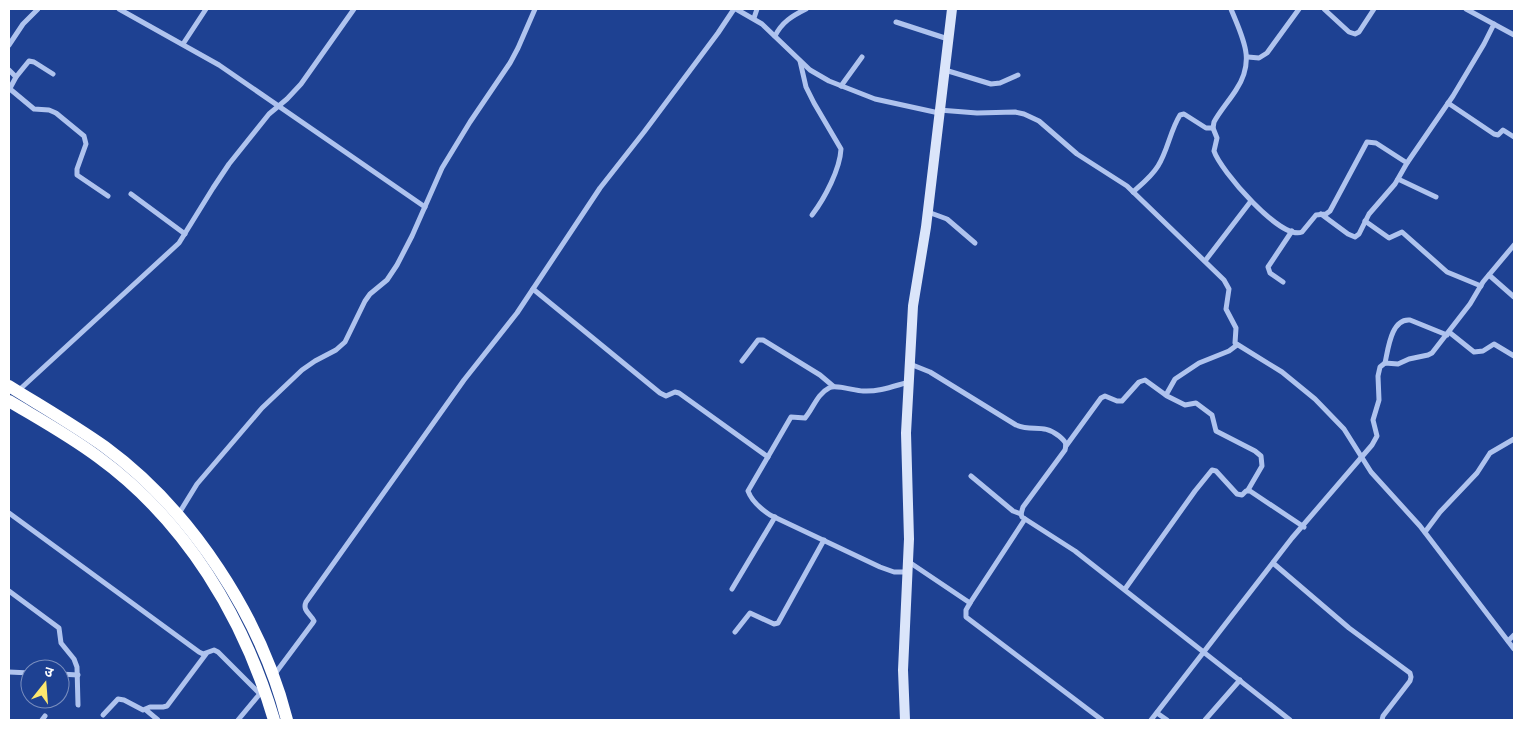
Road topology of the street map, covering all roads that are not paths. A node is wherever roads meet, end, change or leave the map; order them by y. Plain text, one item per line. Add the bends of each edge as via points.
1 (38, 9) edge
2 (119, 9) edge
3 (206, 9) edge
4 (354, 9) edge
5 (535, 9) edge
6 (735, 9) edge
7 (757, 9) edge
8 (806, 9) edge
9 (952, 9) edge
10 (1231, 9) edge
11 (1299, 9) edge
12 (1324, 9) edge
13 (1374, 9) edge
14 (1466, 9) edge
15 (754, 18) junction
16 (896, 22) dead end
17 (1494, 24) junction
18 (1514, 35) edge
19 (775, 36) junction
20 (948, 39) junction
21 (183, 44) junction
22 (9, 45) edge
23 (862, 57) dead end
24 (1248, 57) junction
25 (799, 61) junction
26 (9, 70) edge
27 (944, 70) junction
28 (53, 74) dead end
29 (1018, 74) dead end
30 (16, 77) junction
31 (841, 86) junction
32 (9, 90) edge
33 (1448, 103) junction
34 (279, 106) junction
35 (939, 111) junction
36 (1213, 128) junction
37 (1514, 137) edge
38 (1407, 163) junction
39 (1398, 179) junction
40 (1133, 192) junction
41 (131, 194) dead end
42 (108, 196) dead end
43 (1436, 196) dead end
44 (1252, 201) junction
45 (425, 207) junction
46 (928, 211) junction
47 (1321, 214) junction
48 (812, 215) dead end
49 (1365, 221) junction
50 (1292, 231) junction
51 (185, 234) junction
52 (975, 243) dead end
53 (1514, 245) edge
54 (1205, 261) junction
55 (1489, 276) junction
56 (1283, 282) dead end
57 (1481, 286) junction
58 (533, 289) junction
59 (1514, 297) edge
60 (1448, 334) junction
61 (1237, 345) junction
62 (1514, 356) edge
63 (742, 361) dead end
64 (910, 364) junction
65 (1385, 364) junction
66 (909, 382) junction
67 (833, 386) junction
68 (12, 393) edge
69 (1166, 395) junction
70 (1514, 439) edge
71 (1066, 446) junction
72 (768, 457) junction
73 (1362, 458) junction
74 (971, 476) dead end
75 (1248, 490) junction
76 (9, 513) edge
77 (1021, 514) junction
78 (178, 515) junction
79 (775, 517) junction
80 (1025, 520) junction
81 (1304, 527) junction
82 (1425, 532) junction
83 (824, 540) junction
84 (1273, 563) junction
85 (908, 567) junction
86 (732, 589) dead end
87 (1125, 589) junction
88 (9, 591) edge
89 (970, 603) junction
90 (735, 632) dead end
91 (1514, 636) edge
92 (1508, 641) junction
93 (1514, 649) edge
94 (1204, 652) junction
95 (206, 654) junction
96 (70, 675) edge
97 (78, 675) junction
98 (274, 675) junction
99 (1240, 680) junction
100 (262, 691) junction
101 (78, 705) dead end
102 (146, 710) junction
103 (1157, 713) junction
104 (102, 715) dead end
105 (158, 720) edge
106 (238, 720) edge
107 (274, 720) edge
108 (287, 720) edge
109 (905, 720) edge
110 (1102, 720) edge
111 (1151, 720) edge
112 (1167, 720) edge
113 (1205, 720) edge
114 (1290, 720) edge
115 (1382, 720) edge

1 - 22 street
2 - 21 street
3 - 21 street
4 - 34 street via 301,84
5 - 45 street via 510,63 451,152
6 - 15 street
6 - 58 street via 600,188
7 - 15 street
8 - 19 street via 787,20
9 - 20 street
10 - 24 street
11 - 24 street via 1267,53 1259,58
12 - 13 street via 1354,34 1359,32
14 - 17 street
15 - 19 street
16 - 20 street
17 - 18 street
17 - 33 street
19 - 25 street
20 - 27 street
21 - 34 street
23 - 31 street
24 - 36 street via 1238,87
25 - 31 street via 818,76
25 - 48 street via 806,87 841,149 828,189
26 - 30 street
27 - 29 street via 990,84
27 - 35 street
28 - 30 street via 29,61
30 - 32 street
31 - 35 street via 875,99
32 - 42 street via 34,109 56,113 84,136 86,144 77,175
33 - 37 street via 1494,134 1498,135 1503,130
33 - 38 street
34 - 45 street
34 - 51 street via 220,177
35 - 40 street via 1015,112 1031,116 1077,154
35 - 46 street
36 - 40 street via 1206,128 1184,114 1180,115 1157,168
36 - 44 street via 1217,138 1214,154
38 - 39 street
38 - 47 street via 1376,142 1367,142 1330,211
39 - 43 street
39 - 49 street
40 - 54 street
41 - 51 street
44 - 50 street
44 - 54 street
45 - 78 street via 396,265 387,280 365,301 345,342 302,370 262,408 197,484
46 - 52 street via 947,219
46 - 64 street via 913,306
47 - 49 street via 1353,236 1359,234
47 - 50 street via 1314,217 1302,232
49 - 57 street via 1389,238 1402,232 1447,272
50 - 56 street via 1268,267 1270,273
51 - 68 street via 171,251
53 - 55 street
54 - 61 street via 1228,285 1226,314 1236,328 1234,341
55 - 57 street
55 - 59 street
57 - 60 street
58 - 72 street via 660,393 666,396 679,393
58 - 98 street via 445,406 306,602 305,610 314,620
60 - 62 street via 1474,352 1494,344
60 - 65 street via 1428,355 1398,364
60 - 65 street via 1404,320 1393,333
61 - 69 street via 1175,379
61 - 73 street via 1282,372 1315,400 1344,429
63 - 67 street via 755,342 763,340
64 - 66 street
64 - 71 street via 930,372 1016,425 1051,430 1064,440
65 - 73 street via 1380,367 1378,376 1379,400 1373,420 1376,436
66 - 67 street via 874,391
66 - 85 street via 906,433
67 - 72 street via 821,394 805,418 791,416
68 - 78 highway via 74,426 106,448
68 - 100 highway via 99,458 150,503 176,532 224,599 245,642
69 - 71 street via 1143,380 1122,401 1103,396
69 - 75 street via 1185,405 1196,404 1209,412 1214,418 1216,431 1261,456 1262,466
70 - 82 street via 1490,453
71 - 77 street
72 - 79 street via 748,491 759,507
73 - 81 street
73 - 82 street
74 - 77 street
75 - 81 street
75 - 87 street via 1238,494 1212,470
76 - 95 street via 198,652
77 - 80 street
78 - 98 highway via 210,555 234,593
79 - 83 street
79 - 86 street
80 - 87 street via 1060,540
80 - 89 street
81 - 84 street
82 - 92 street
83 - 85 street via 894,572
83 - 90 street via 778,624 750,613
84 - 94 street
84 - 115 street via 1349,628 1410,674 1410,681
85 - 89 street
85 - 109 street via 903,670
87 - 94 street
88 - 97 street via 59,628 61,643 74,659
89 - 110 street via 965,614 967,619
91 - 92 street
92 - 93 street
94 - 99 street
94 - 103 street
95 - 100 street via 214,650 218,652
95 - 102 street via 166,706
96 - 97 street
97 - 101 street
98 - 100 street
98 - 108 highway
99 - 113 street
99 - 114 street
100 - 106 street
100 - 107 highway
102 - 104 street via 118,699
102 - 105 street
103 - 111 street
103 - 112 street

